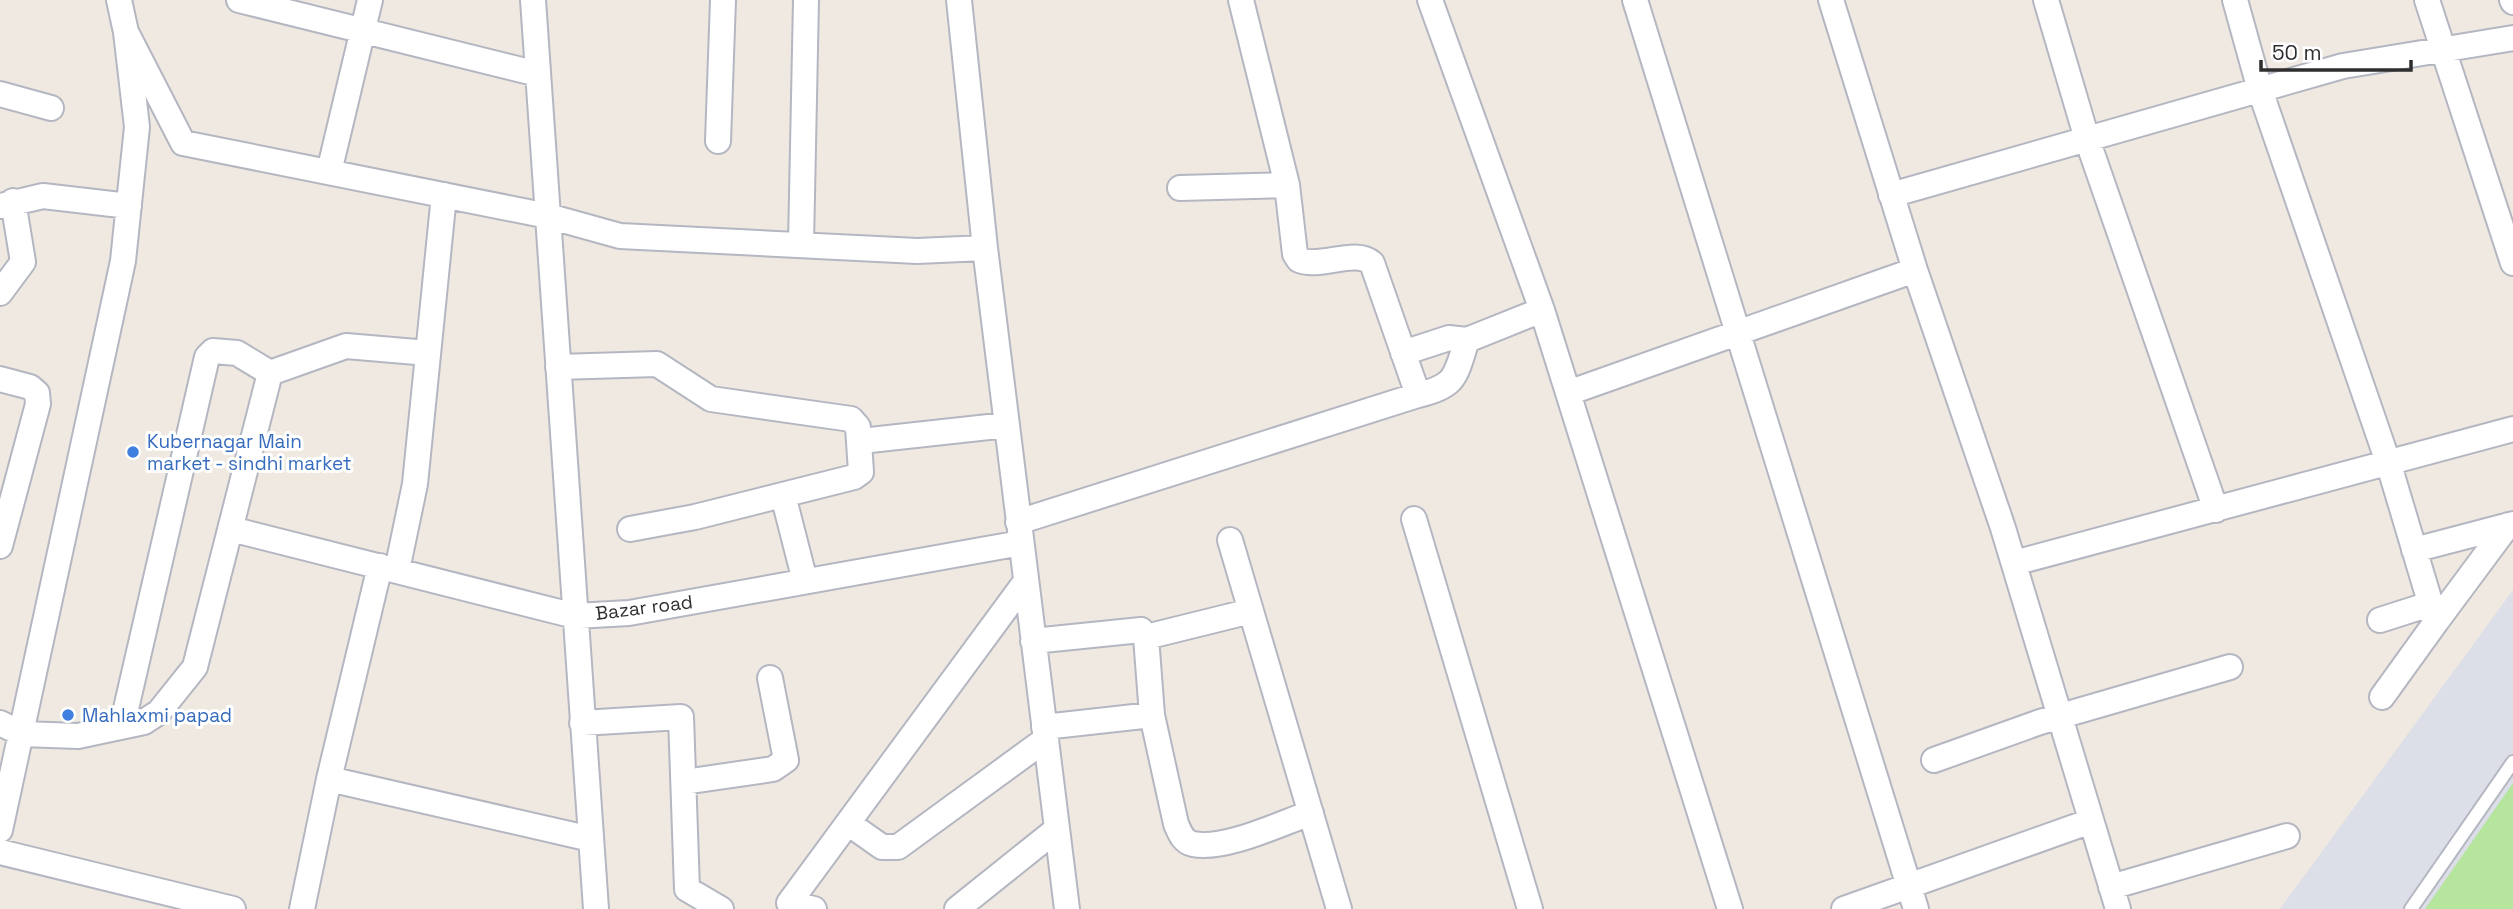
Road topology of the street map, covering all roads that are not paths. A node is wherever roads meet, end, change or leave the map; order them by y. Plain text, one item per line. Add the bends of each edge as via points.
1 (119, 0) edge
2 (239, 0) edge
3 (370, 0) edge
4 (533, 0) edge
5 (723, 0) edge
6 (806, 0) edge
7 (958, 0) edge
8 (1241, 0) edge
9 (1430, 0) edge
10 (1634, 0) edge
11 (1831, 0) edge
12 (2046, 0) edge
13 (2235, 0) edge
14 (2427, 0) edge
15 (362, 31) junction
16 (126, 32) junction
17 (2513, 38) edge
18 (2441, 50) junction
19 (538, 74) junction
20 (2260, 90) junction
21 (0, 94) edge
22 (51, 108) dead end
23 (2087, 139) junction
24 (718, 141) dead end
25 (329, 172) junction
26 (1287, 185) junction
27 (1180, 188) dead end
28 (2502, 193) edge
29 (444, 195) junction
30 (1891, 195) junction
31 (6, 203) edge
32 (129, 206) junction
33 (548, 216) junction
34 (801, 244) junction
35 (985, 248) junction
36 (2513, 263) edge
37 (1915, 271) junction
38 (0, 293) edge
39 (1542, 310) junction
40 (1738, 334) junction
41 (1467, 340) junction
42 (428, 353) junction
43 (1403, 354) junction
44 (558, 367) junction
45 (270, 373) junction
46 (0, 379) edge
47 (1568, 393) junction
48 (1418, 396) junction
49 (1006, 425) junction
50 (2513, 429) edge
51 (861, 441) junction
52 (2389, 464) junction
53 (783, 495) junction
54 (2216, 510) junction
55 (1414, 519) dead end
56 (2511, 525) edge
57 (232, 528) junction
58 (630, 528) dead end
59 (1019, 532) junction
60 (1230, 540) dead end
61 (0, 546) edge
62 (2414, 550) junction
63 (2014, 563) junction
64 (388, 568) junction
65 (805, 581) junction
66 (1026, 582) junction
67 (1251, 611) junction
68 (2433, 613) junction
69 (575, 615) junction
70 (2380, 621) dead end
71 (1146, 637) junction
72 (1033, 641) junction
73 (2230, 667) dead end
74 (770, 678) dead end
75 (2382, 697) dead end
76 (1152, 715) junction
77 (2060, 718) junction
78 (0, 723) edge
79 (582, 723) junction
80 (122, 726) junction
81 (1045, 733) junction
82 (22, 734) junction
83 (1934, 760) dead end
84 (2513, 762) edge
85 (329, 779) junction
86 (684, 782) junction
87 (1311, 813) junction
88 (2091, 821) junction
89 (848, 823) junction
90 (0, 830) edge
91 (1058, 830) junction
92 (2287, 836) dead end
93 (592, 839) junction
94 (0, 852) edge
95 (1913, 897) edge
96 (2114, 898) edge
97 (786, 906) edge
98 (233, 909) edge
99 (302, 909) edge
100 (596, 909) edge
101 (721, 909) edge
102 (814, 909) edge
103 (957, 909) edge
104 (1068, 909) edge
105 (1339, 909) edge
106 (1531, 909) edge
107 (1730, 909) edge
108 (1844, 909) edge
109 (2411, 909) edge

1 - 16 street
2 - 15 street
3 - 15 street
4 - 19 street
5 - 24 street
6 - 34 street
7 - 35 street
8 - 26 street
9 - 39 street
10 - 40 street
11 - 30 street
12 - 23 street
13 - 20 street
14 - 18 street
15 - 19 street
15 - 25 street
16 - 25 street via 183,143
16 - 32 street via 137,127
17 - 18 street
18 - 20 street via 2343,66
18 - 28 street
19 - 33 street
20 - 23 street
20 - 52 street
21 - 22 street
23 - 30 street
23 - 54 street
25 - 29 street
26 - 27 street
26 - 43 street via 1297,258 1308,263 1368,259
28 - 36 street
29 - 33 street
29 - 42 street
30 - 37 street
31 - 32 street via 43,196
31 - 38 street via 24,257
32 - 82 street via 123,261
33 - 34 street via 620,236
33 - 44 street
34 - 35 street via 917,251
35 - 49 street
37 - 40 street
37 - 63 street
39 - 41 street
39 - 47 street
40 - 47 street
40 - 95 street
41 - 43 street via 1448,338
41 - 48 street, Bazar road via 1454,380 1444,389
42 - 45 street via 346,346
42 - 64 street via 415,484
43 - 48 street
44 - 51 street via 657,364 711,399 851,419
44 - 69 street
45 - 57 street
45 - 80 street via 237,353 223,351 213,351 203,366
46 - 61 street via 30,387 37,393 38,404
47 - 107 street
48 - 59 street, Bazar road
49 - 51 street
49 - 59 street
50 - 52 street
51 - 53 street via 861,471 854,477
52 - 54 street
52 - 62 street
53 - 58 street
53 - 65 street
54 - 63 street
55 - 106 street
56 - 62 street
56 - 68 street
57 - 64 street, Bazar road
57 - 80 street via 195,667 159,712 144,722
59 - 65 street, Bazar road
59 - 66 street
60 - 67 street
62 - 68 street
63 - 77 street
64 - 69 street, Bazar road
64 - 85 street
65 - 69 street, Bazar road via 629,613
66 - 72 street
66 - 89 street
67 - 71 street
67 - 87 street
68 - 70 street
68 - 75 street
69 - 79 street
71 - 72 street via 1137,630
71 - 76 street
72 - 81 street
73 - 77 street
74 - 86 street via 786,760 773,769
76 - 81 street
76 - 87 street via 1176,824 1191,844 1239,838
77 - 83 street
77 - 88 street
78 - 82 street
79 - 86 street via 681,718
79 - 93 street
80 - 82 street via 78,736
81 - 89 street via 898,847 881,848
81 - 91 street
82 - 90 street
84 - 109 lane
85 - 93 street
85 - 99 street
86 - 101 street via 687,890
87 - 105 street
88 - 95 street
88 - 96 street
89 - 97 street
91 - 103 street
91 - 104 street
92 - 96 street
93 - 100 street
94 - 98 street
95 - 108 street
97 - 102 street

